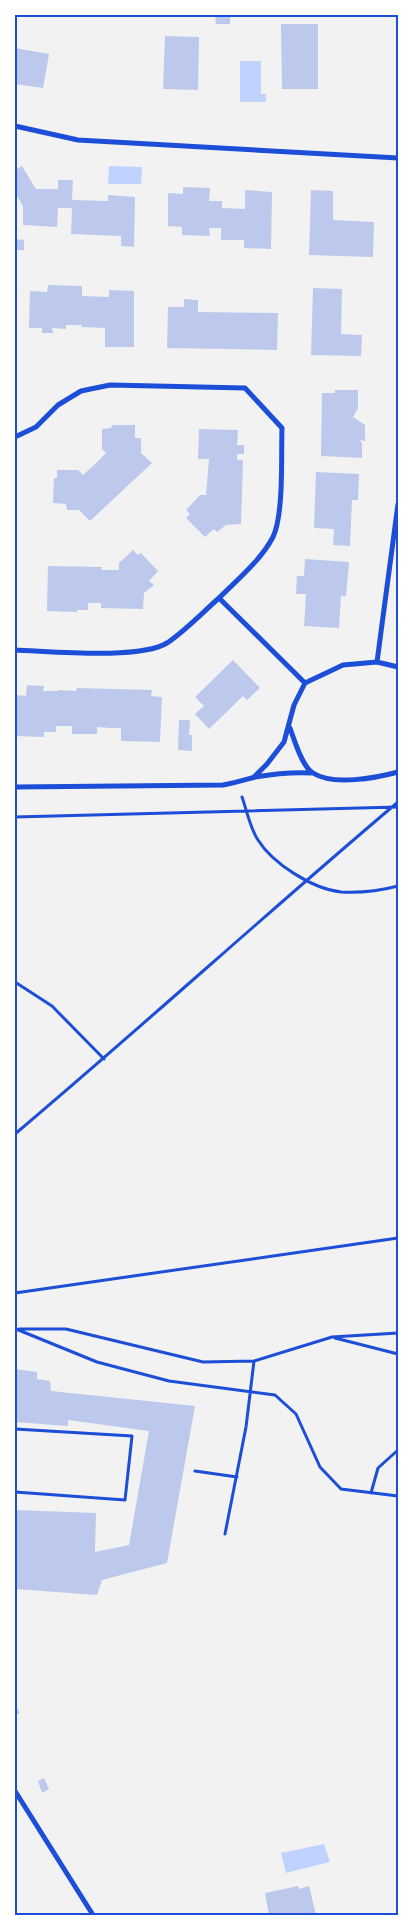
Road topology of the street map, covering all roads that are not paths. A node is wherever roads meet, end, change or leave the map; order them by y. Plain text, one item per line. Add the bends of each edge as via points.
1 (15, 126) edge
2 (398, 158) edge
3 (15, 436) edge
4 (398, 504) edge
5 (219, 598) junction
6 (15, 650) edge
7 (376, 662) junction
8 (398, 667) edge
9 (305, 683) junction
10 (290, 727) junction
11 (398, 772) edge
12 (311, 773) junction
13 (254, 778) junction
14 (15, 787) edge
15 (15, 1791) edge
16 (93, 1915) edge

1 - 2 street via 78,140
3 - 5 street via 36,427 58,405 81,391 110,385 245,388 282,428 279,516 274,536 262,554
4 - 7 street
5 - 6 street via 166,643 145,651
5 - 9 street
7 - 8 street
7 - 9 street via 343,665
9 - 10 street via 294,705
10 - 12 street
10 - 13 street via 284,742
11 - 12 street via 347,780
12 - 13 street
13 - 14 street via 223,785
15 - 16 street

